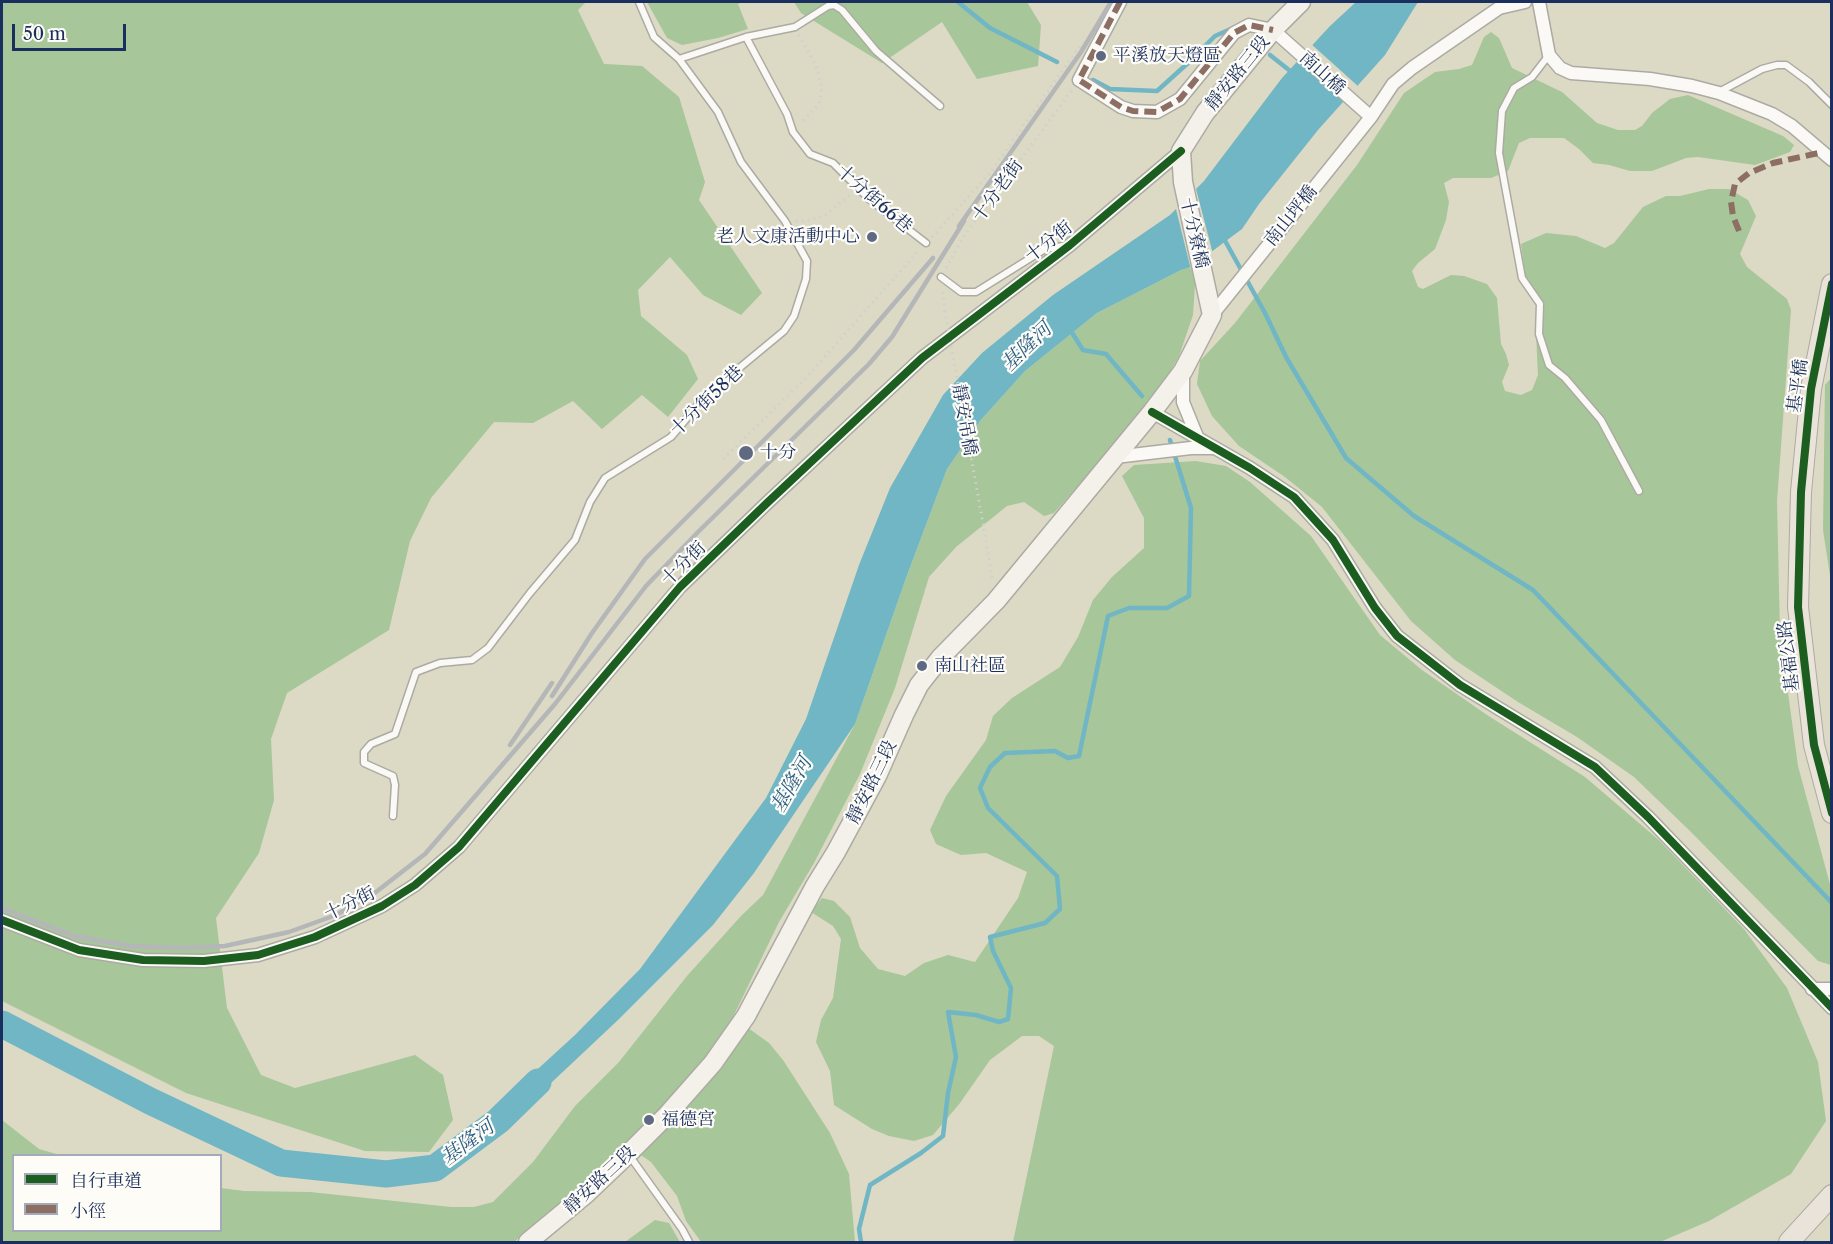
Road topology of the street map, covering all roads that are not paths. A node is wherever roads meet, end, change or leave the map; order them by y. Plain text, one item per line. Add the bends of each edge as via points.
1 (639, 2) edge
2 (1120, 2) edge
3 (1301, 2) edge
4 (1525, 2) edge
5 (1539, 2) edge
6 (1273, 30) junction
7 (746, 37) junction
8 (1549, 55) junction
9 (679, 59) junction
10 (1719, 93) junction
11 (1832, 105) edge
12 (940, 106) dead end
13 (1371, 117) junction
14 (1181, 151) junction
15 (1832, 160) edge
16 (926, 243) dead end
17 (1070, 246) junction
18 (941, 277) road end
19 (1832, 284) edge
20 (1212, 315) junction
21 (1182, 371) junction
22 (1152, 412) junction
23 (1198, 439) junction
24 (1215, 448) junction
25 (1115, 457) junction
26 (1639, 491) dead end
27 (1801, 492) joint
28 (1832, 813) edge
29 (393, 816) dead end
30 (2, 920) edge
31 (1812, 989) junction
32 (1832, 989) edge
33 (1832, 1008) edge
34 (628, 1154) junction
35 (1832, 1195) edge
36 (528, 1242) edge
37 (689, 1242) edge
38 (1789, 1242) edge

1 - 9 lane, 十分街58巷 via 654,37
2 - 6 street via 1079,80 1133,111 1157,112 1180,99 1234,33 1249,25
3 - 6 main road, 靜安路三段
4 - 13 street, 南山坪橋 via 1499,8 1412,68 1393,84
5 - 8 street
6 - 13 street, 南山橋
6 - 14 main road, 靜安路三段 via 1205,113
7 - 9 lane
7 - 12 lane via 795,27 834,5 876,51
7 - 16 lane, 十分街66巷 via 793,132 810,154 834,163 858,188
8 - 10 street via 1560,68 1571,73 1650,79
8 - 26 lane via 1532,76 1514,88 1502,111 1499,153 1522,278 1540,304 1539,334 1549,365 1566,378 1601,420
9 - 29 lane, 十分街58巷 via 718,112 741,162 785,221 807,261 806,279 794,316 784,331 697,406 671,437 605,478 590,502 575,540 488,648 472,660 440,663 416,672 396,734 371,744 364,752 364,763 393,776
10 - 11 lane via 1762,69 1786,65
10 - 15 street via 1772,114
13 - 20 street, 南山坪橋
14 - 17 street, 十分街
14 - 20 main road, 十分寮橋 via 1183,182
17 - 18 lane via 1045,249 976,292 961,292
17 - 30 street, 十分街 via 922,358 680,587 459,847 415,885 382,906 315,937 258,955 204,961 143,960 79,950
19 - 27 main road, 基平橋 via 1811,389
20 - 21 main road, 靜安路三段
21 - 22 main road, 靜安路三段
21 - 23 street via 1184,402
22 - 23 street
22 - 25 main road, 靜安路三段
23 - 24 street
24 - 25 street
24 - 31 street via 1294,497 1332,540 1397,636 1460,685 1595,767 1656,825
25 - 34 main road, 靜安路三段 via 996,601 941,657 920,685 877,777 746,1016 713,1064
27 - 28 main road, 基福公路 via 1798,607 1814,745
31 - 32 street
31 - 33 street
34 - 36 main road, 靜安路三段
34 - 37 lane
35 - 38 main road

